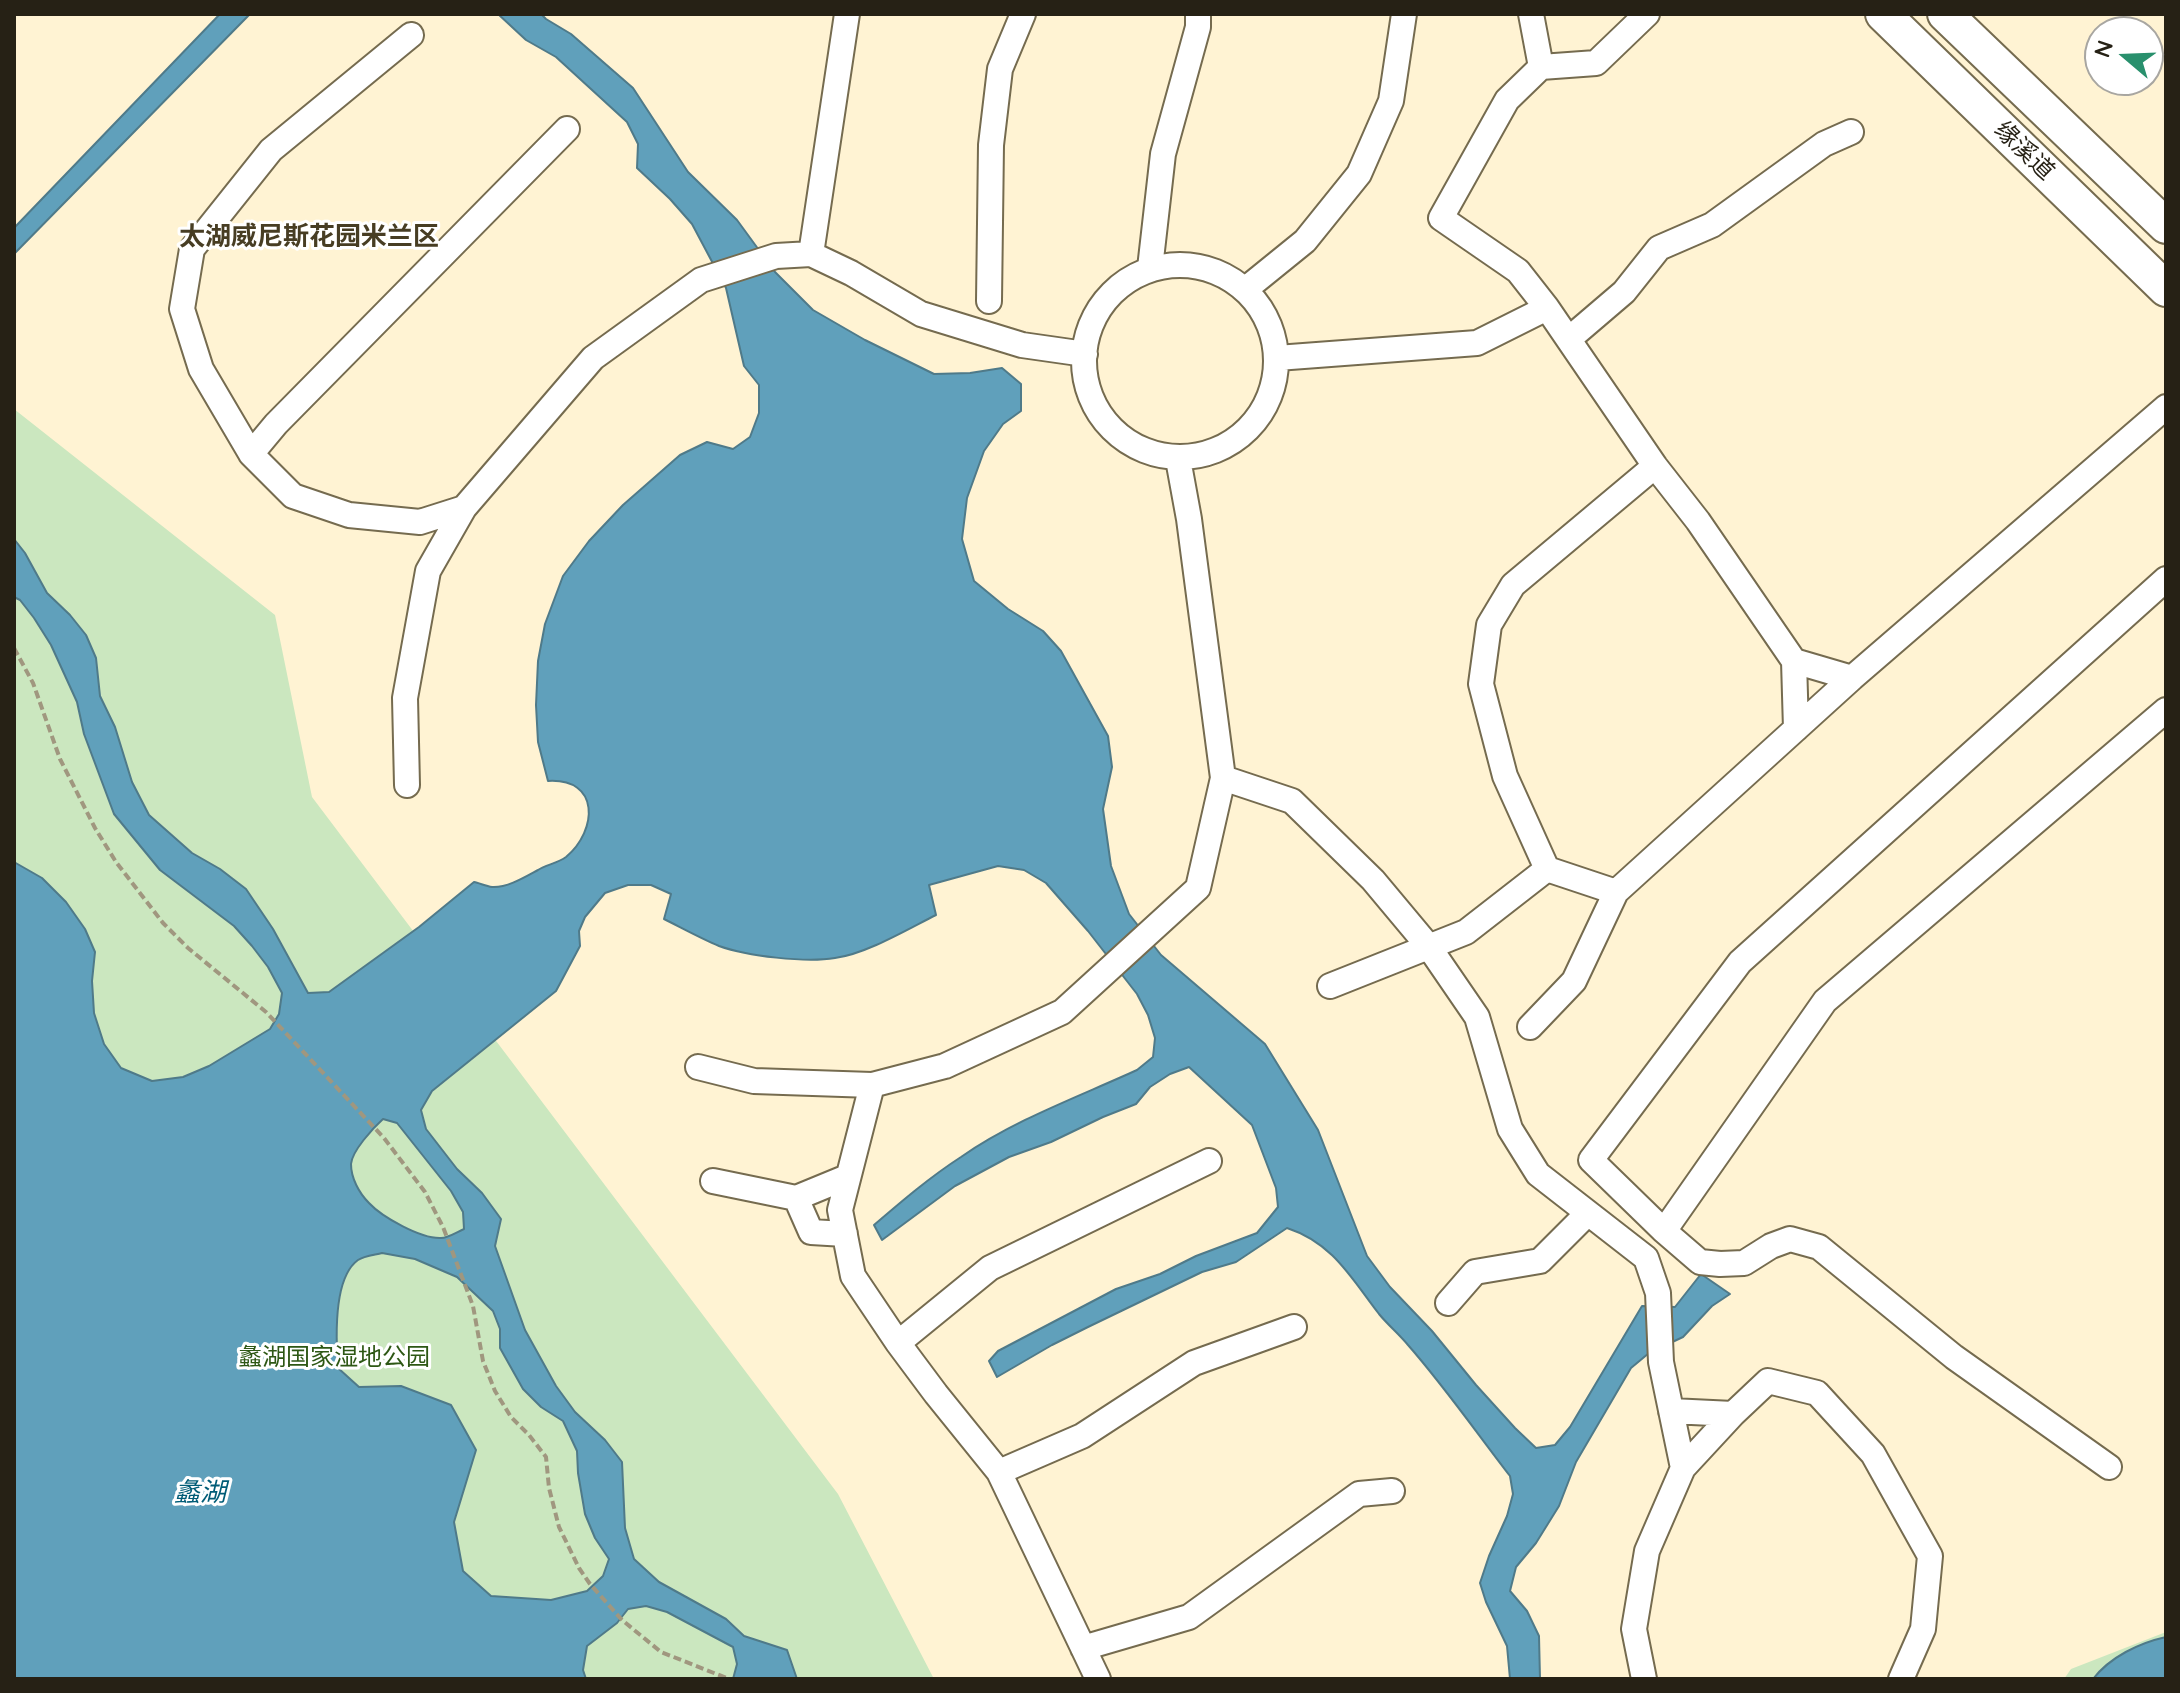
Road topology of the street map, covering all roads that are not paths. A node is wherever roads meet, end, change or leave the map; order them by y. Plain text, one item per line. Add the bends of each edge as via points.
1 (847, 14) edge
2 (1023, 14) edge
3 (1198, 14) edge
4 (1404, 14) edge
5 (1531, 14) edge
6 (1647, 14) edge
7 (1945, 14) edge
8 (1894, 18) edge
9 (411, 35) dead end
10 (1541, 67) junction
11 (567, 129) dead end
12 (1851, 132) dead end
13 (2166, 226) edge
14 (811, 254) junction
15 (1150, 268) junction
16 (1247, 288) junction
17 (2166, 289) edge
18 (989, 301) dead end
19 (1547, 308) junction
20 (1569, 339) junction
21 (1085, 354) junction
22 (1277, 358) junction
23 (2166, 407) edge
24 (251, 454) junction
25 (1178, 459) junction
26 (1655, 466) junction
27 (464, 508) junction
28 (2166, 579) edge
29 (1794, 661) junction
30 (1852, 678) junction
31 (2166, 710) edge
32 (1796, 729) junction
33 (1223, 778) junction
34 (407, 785) dead end
35 (1547, 869) junction
36 (1616, 892) junction
37 (1429, 947) junction
38 (1330, 986) dead end
39 (1530, 1027) dead end
40 (698, 1067) dead end
41 (872, 1085) junction
42 (1209, 1161) dead end
43 (847, 1177) junction
44 (713, 1181) dead end
45 (796, 1198) junction
46 (1588, 1213) junction
47 (1664, 1231) junction
48 (845, 1234) junction
49 (1448, 1303) dead end
50 (1294, 1327) dead end
51 (898, 1343) junction
52 (1671, 1411) junction
53 (1733, 1414) junction
54 (2109, 1467) dead end
55 (1683, 1468) junction
56 (999, 1472) junction
57 (1392, 1491) dead end
58 (1083, 1648) junction
59 (1098, 1679) edge
60 (1644, 1679) edge
61 (1901, 1679) edge

1 - 14 street
2 - 18 street via 1000,69 991,145
3 - 15 street via 1163,154
4 - 16 street via 1391,101 1359,174 1305,241
5 - 10 street
6 - 10 street via 1596,63
7 - 13 main road, 缘溪道
8 - 17 main road, 缘溪道
9 - 24 street via 271,150 192,249 182,309 201,369
10 - 19 street via 1507,100 1441,218 1518,271
11 - 24 street
12 - 20 street via 1824,144 1712,225 1659,248 1624,292
14 - 21 street via 921,314 1022,345
14 - 27 street via 776,256 701,280 593,358
15 - 16 street via 1196,264
15 - 21 street via 1111,291 1087,330
16 - 22 street via 1266,315
19 - 20 street
19 - 22 street via 1477,343
20 - 26 street
21 - 25 street via 1083,376 1100,418 1134,448
22 - 25 street via 1270,396 1249,429 1217,451
23 - 30 street
24 - 27 street via 293,496 349,515 420,522
25 - 33 street
26 - 29 street
26 - 35 street via 1513,585 1489,625 1481,684 1505,776
27 - 34 street via 428,571 405,698
28 - 47 street via 1740,962 1591,1160
29 - 30 street
29 - 32 street
30 - 32 street
31 - 47 street via 1825,1001
32 - 36 street
33 - 37 street via 1292,801 1373,880
33 - 41 street via 1198,888 1062,1012 945,1066
35 - 36 street
35 - 37 street via 1466,932
36 - 39 street via 1574,981
37 - 38 street
37 - 46 street via 1477,1017 1510,1129 1538,1174
40 - 41 street via 754,1081
41 - 43 street
42 - 51 street via 990,1268
43 - 45 street
43 - 48 street via 840,1210
44 - 45 street
45 - 48 street via 811,1232
46 - 49 street via 1540,1261 1475,1272
46 - 52 street via 1646,1258 1658,1293 1661,1362
47 - 54 street via 1700,1262 1744,1263 1790,1239 1819,1247 1954,1357
48 - 51 street via 853,1276
50 - 56 street via 1194,1363 1082,1436
51 - 56 street
52 - 53 street
52 - 55 street
53 - 55 street
53 - 61 street via 1768,1381 1817,1393 1873,1454 1930,1556 1923,1629
55 - 60 street via 1647,1551 1634,1629
56 - 58 street
57 - 58 street via 1359,1494 1189,1617
58 - 59 street

